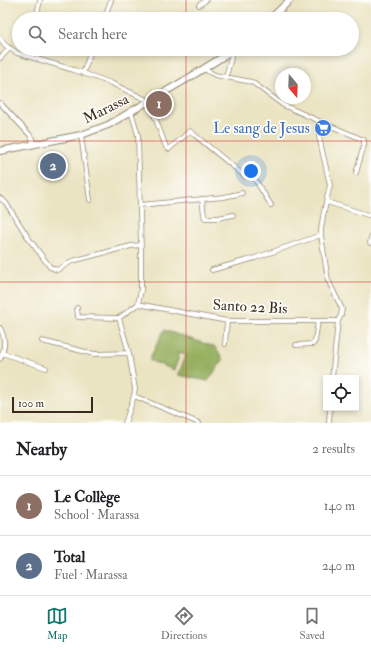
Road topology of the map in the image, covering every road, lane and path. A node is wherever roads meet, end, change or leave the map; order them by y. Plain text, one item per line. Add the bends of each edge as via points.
1 (40, 0) edge
2 (111, 0) edge
3 (206, 0) edge
4 (290, 0) edge
5 (199, 5) dead end
6 (37, 12) edge
7 (107, 12) edge
8 (277, 12) edge
9 (0, 38) edge
10 (10, 48) joint
11 (28, 56) edge
12 (89, 56) edge
13 (223, 56) edge
14 (231, 56) edge
15 (0, 58) edge
16 (204, 69) junction
17 (83, 73) junction
18 (226, 77) junction
19 (149, 101) junction
20 (0, 103) edge
21 (131, 111) junction
22 (319, 121) junction
23 (81, 135) junction
24 (33, 144) junction
25 (0, 151) edge
26 (356, 173) dead end
27 (242, 193) dead end
28 (0, 198) edge
29 (202, 199) junction
30 (90, 200) dead end
31 (327, 202) junction
32 (140, 205) junction
33 (271, 205) dead end
34 (233, 215) dead end
35 (371, 216) edge
36 (321, 235) junction
37 (141, 245) junction
38 (212, 270) dead end
39 (138, 304) junction
40 (77, 308) dead end
41 (118, 318) junction
42 (338, 320) junction
43 (227, 321) junction
44 (318, 321) junction
45 (0, 328) edge
46 (42, 341) dead end
47 (225, 344) dead end
48 (296, 345) dead end
49 (130, 352) junction
50 (2, 353) junction
51 (0, 359) edge
52 (46, 368) dead end
53 (332, 375) edge
54 (134, 396) junction
55 (330, 411) edge
56 (125, 423) edge
57 (199, 423) edge
58 (329, 423) edge

1 - 6 street
2 - 7 street
3 - 5 street
4 - 8 main road
9 - 10 street
10 - 15 street
11 - 17 street
12 - 17 street
13 - 16 main road, Marassa
14 - 18 street
16 - 18 street
16 - 19 main road, Marassa
17 - 19 street
18 - 22 street via 252,82 283,105
19 - 21 main road, Marassa
19 - 33 street via 166,147 169,149 190,131 246,177 254,178
20 - 24 street via 30,135
21 - 23 main road, Marassa via 108,125
21 - 32 street via 138,135
22 - 26 street via 364,140
22 - 31 street via 319,137 330,185
23 - 24 main road, Marassa
23 - 30 street
24 - 25 main road, Marassa
27 - 29 street
28 - 37 street via 50,267 57,270 72,261
29 - 32 street
29 - 34 street via 205,218
31 - 35 street
31 - 36 street
32 - 37 street
36 - 38 street
36 - 42 street via 328,280 342,309
37 - 39 street via 141,290
39 - 41 street
39 - 43 street, Santo 22 Bis
40 - 41 street via 78,317
41 - 49 street
42 - 44 street, Santo 22 Bis
42 - 53 street
43 - 44 street, Santo 22 Bis
43 - 47 street
44 - 48 street via 313,344
45 - 50 street via 5,341
46 - 49 street via 94,354
49 - 54 street
50 - 51 street
50 - 52 street
54 - 56 street
54 - 57 street
55 - 58 street

